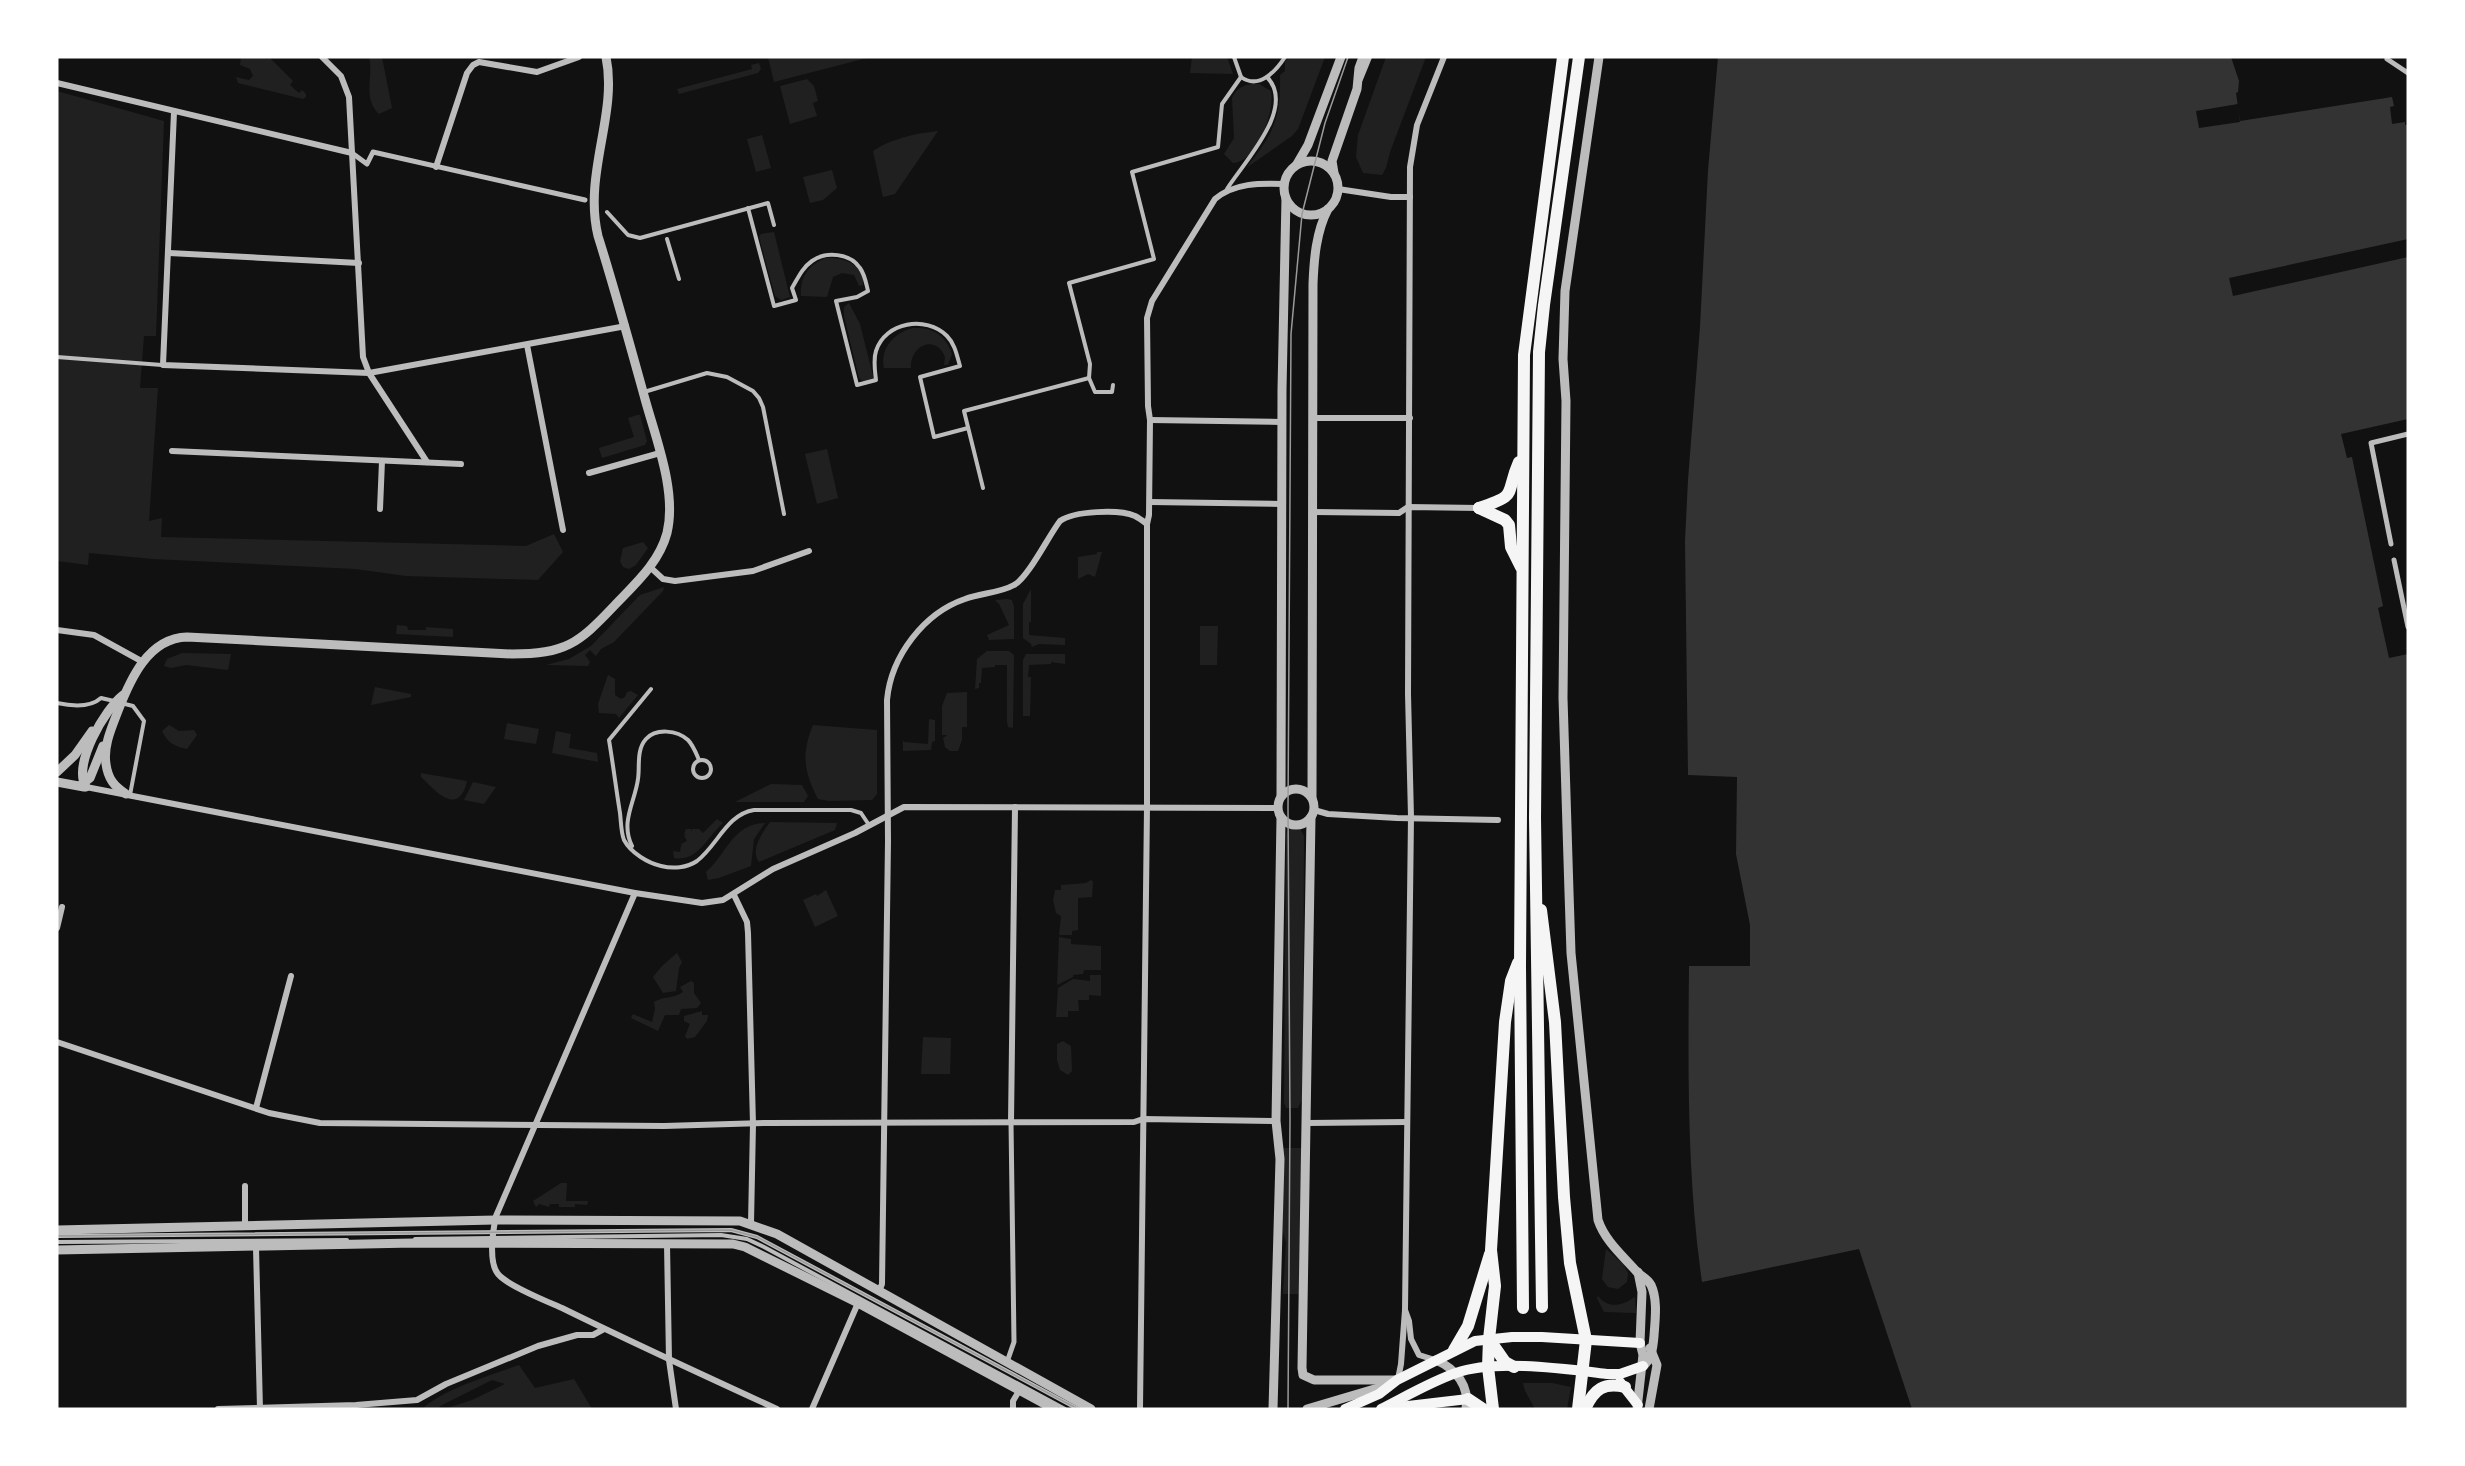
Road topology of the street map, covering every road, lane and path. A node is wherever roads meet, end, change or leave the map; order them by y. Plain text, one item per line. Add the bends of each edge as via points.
1 (322, 57) edge
2 (579, 57) edge
3 (606, 57) edge
4 (1234, 57) edge
5 (1284, 57) edge
6 (1341, 57) edge
7 (1363, 57) edge
8 (1369, 57) edge
9 (1444, 57) edge
10 (1563, 57) edge
11 (1579, 57) edge
12 (1599, 57) edge
13 (2387, 59) dead end
14 (2408, 73) edge
15 (1241, 77) junction
16 (1267, 77) junction
17 (57, 83) edge
18 (1356, 89) junction
19 (174, 112) junction
20 (352, 153) junction
21 (1297, 164) junction
22 (436, 166) junction
23 (1335, 175) junction
24 (1284, 184) junction
25 (1227, 189) junction
26 (1338, 189) junction
27 (1410, 197) junction
28 (1286, 198) junction
29 (585, 200) dead end
30 (748, 208) junction
31 (1328, 209) junction
32 (607, 212) dead end
33 (774, 225) dead end
34 (667, 239) dead end
35 (169, 253) junction
36 (358, 263) junction
37 (679, 279) dead end
38 (626, 326) junction
39 (526, 345) junction
40 (57, 357) edge
41 (163, 365) junction
42 (369, 373) junction
43 (1089, 378) junction
44 (1113, 385) dead end
45 (643, 392) junction
46 (1313, 418) junction
47 (1410, 418) junction
48 (1150, 420) junction
49 (1282, 422) junction
50 (968, 428) junction
51 (2408, 434) edge
52 (172, 451) dead end
53 (1523, 452) junction
54 (660, 453) junction
55 (382, 461) junction
56 (427, 462) junction
57 (460, 464) dead end
58 (589, 473) dead end
59 (983, 488) dead end
60 (1150, 502) junction
61 (1282, 504) junction
62 (1408, 507) junction
63 (1479, 508) junction
64 (380, 509) dead end
65 (1314, 512) junction
66 (783, 514) dead end
67 (1147, 524) junction
68 (563, 530) dead end
69 (2391, 544) dead end
70 (809, 551) dead end
71 (2394, 560) dead end
72 (650, 567) junction
73 (1522, 568) junction
74 (2408, 627) edge
75 (57, 630) edge
76 (143, 662) junction
77 (651, 689) dead end
78 (123, 695) junction
79 (57, 704) edge
80 (88, 742) junction
81 (105, 746) junction
82 (699, 760) junction
83 (57, 772) edge
84 (57, 782) edge
85 (83, 786) junction
86 (128, 795) junction
87 (1281, 796) junction
88 (1312, 798) junction
89 (1015, 807) junction
90 (1147, 807) junction
91 (1278, 808) junction
92 (1313, 814) junction
93 (888, 815) junction
94 (1411, 817) junction
95 (1281, 818) junction
96 (1498, 820) dead end
97 (869, 825) junction
98 (637, 855) junction
99 (1535, 888) junction
100 (635, 893) junction
101 (734, 895) junction
102 (62, 907) dead end
103 (57, 928) edge
104 (1520, 957) junction
105 (291, 976) dead end
106 (57, 1042) edge
107 (256, 1108) junction
108 (1143, 1119) junction
109 (1276, 1121) junction
110 (1011, 1122) junction
111 (1407, 1122) junction
112 (1307, 1123) junction
113 (753, 1124) junction
114 (884, 1124) junction
115 (534, 1125) junction
116 (245, 1186) dead end
117 (495, 1220) junction
118 (751, 1223) junction
119 (245, 1225) junction
120 (57, 1230) edge
121 (57, 1236) edge
122 (492, 1237) junction
123 (57, 1242) edge
124 (667, 1244) junction
125 (256, 1248) junction
126 (57, 1250) edge
127 (1491, 1250) junction
128 (1638, 1272) junction
129 (879, 1291) junction
130 (858, 1303) junction
131 (1542, 1307) dead end
132 (1523, 1308) dead end
133 (1405, 1310) junction
134 (604, 1329) junction
135 (1489, 1339) junction
136 (1586, 1340) junction
137 (1640, 1343) junction
138 (1653, 1346) junction
139 (1454, 1350) junction
140 (669, 1360) junction
141 (1436, 1360) junction
142 (1006, 1364) junction
143 (1642, 1366) junction
144 (1488, 1367) junction
145 (1514, 1367) junction
146 (1582, 1371) junction
147 (1456, 1373) junction
148 (1607, 1374) junction
149 (1393, 1383) junction
150 (1625, 1387) junction
151 (1019, 1391) junction
152 (1467, 1404) edge
153 (1641, 1408) edge
154 (218, 1409) edge
155 (260, 1409) edge
156 (676, 1409) edge
157 (777, 1409) edge
158 (813, 1409) edge
159 (1013, 1409) edge
160 (1054, 1409) edge
161 (1065, 1409) edge
162 (1078, 1409) edge
163 (1091, 1409) edge
164 (1140, 1409) edge
165 (1273, 1409) edge
166 (1307, 1409) edge
167 (1345, 1409) edge
168 (1382, 1409) edge
169 (1483, 1409) edge
170 (1493, 1409) edge
171 (1578, 1409) edge
172 (1585, 1409) edge

1 - 20 street via 346,86 351,107
2 - 22 street via 537,72 479,62 473,65
3 - 38 street via 608,88 594,212
4 - 15 lane
5 - 16 lane
6 - 21 street
7 - 18 street
8 - 18 street
9 - 27 street via 1415,132
10 - 53 highway via 1526,327
11 - 99 highway via 1539,352
12 - 128 street via 1565,291 1566,813 1571,953 1596,1205 1608,1241
13 - 14 street
15 - 16 lane via 1253,81
15 - 43 lane via 1222,104 1218,147 1132,172 1154,259 1069,283 1090,364
16 - 25 lane via 1275,95 1268,131
17 - 19 street
18 - 23 street via 1332,161
19 - 20 street
19 - 35 street
20 - 22 street via 367,164 373,152
20 - 36 street
21 - 23 street via 1320,162
21 - 24 street via 1288,172
22 - 29 street
23 - 26 street
24 - 25 street via 1263,182
24 - 28 street
25 - 48 street via 1208,208 1149,309
26 - 27 street
26 - 31 street
27 - 47 street
28 - 31 street via 1302,214 1316,215
28 - 49 street
30 - 32 lane via 640,238 628,235
30 - 33 lane via 768,203
30 - 50 lane via 774,306 796,300 792,288 810,262 830,255 850,259 864,274 868,291 836,302 856,385 876,380 876,350 892,331 909,324 937,329 952,342 960,366 920,377 934,437
31 - 46 street via 1318,236 1313,284
34 - 37 lane
35 - 36 street
35 - 41 street
36 - 42 street via 363,357
38 - 39 street
38 - 45 street
39 - 42 street
39 - 68 street
40 - 41 lane
41 - 42 street
42 - 56 street
43 - 44 lane via 1095,392 1112,392
43 - 50 lane via 964,411
45 - 54 street
45 - 66 lane via 707,373 727,377 753,392 763,407
46 - 47 street
46 - 65 street
47 - 62 street
48 - 49 street
48 - 60 street
49 - 61 street
50 - 59 lane
51 - 69 street via 2371,443
52 - 55 street
53 - 63 highway via 1508,495
53 - 73 highway
54 - 58 street
54 - 72 street via 670,514 663,543
55 - 56 street
55 - 64 street
56 - 57 street
60 - 61 street
60 - 67 street
61 - 87 street
62 - 63 street
62 - 65 street via 1399,513
62 - 94 street
63 - 73 highway via 1509,525 1511,547
65 - 88 street
67 - 90 street
67 - 93 street via 1129,514 1066,516 1017,583 951,604 920,627 897,665 887,693
70 - 72 street via 753,570 675,581 663,579
71 - 74 street
72 - 76 street via 581,639 546,652 179,638 159,646
73 - 104 highway
75 - 76 street via 94,635
76 - 78 street
77 - 98 lane via 609,740 624,840
78 - 80 street via 113,702
78 - 81 street
79 - 86 lane via 80,705 101,698 133,706 144,721
80 - 83 street
80 - 85 street
81 - 85 street
81 - 86 street via 109,778
82 - 82 lane via 693,771 705,778 711,773 711,765
82 - 98 lane via 688,740 678,734 665,732 644,740 629,809 630,843
84 - 85 street
85 - 86 street
86 - 100 street
87 - 88 street via 1297,789
87 - 91 street
88 - 92 street
89 - 90 street
89 - 93 street via 904,807
89 - 110 street
90 - 91 street
90 - 108 street
91 - 95 street
92 - 94 street
92 - 95 street via 1297,825
92 - 112 street
93 - 97 street
93 - 114 street
94 - 96 street
94 - 111 street
95 - 109 street
97 - 98 lane via 861,813 851,810 754,810 736,819 708,850 688,865 660,866
97 - 101 street via 773,869
99 - 131 highway
99 - 136 highway via 1544,921 1560,1075 1570,1263
100 - 101 street via 702,903
100 - 115 street
101 - 113 street via 748,933
102 - 103 street
104 - 127 highway via 1511,981 1505,1022
104 - 132 highway
105 - 107 street
106 - 107 street
107 - 115 street via 320,1123
108 - 109 street
108 - 110 street
108 - 164 street
109 - 165 street via 1280,1159
110 - 114 street
110 - 142 street via 1014,1342
111 - 112 street
111 - 133 street
112 - 149 street via 1300,1358 1303,1375 1308,1379
113 - 114 street
113 - 115 street
113 - 118 street
114 - 129 street
115 - 117 street
116 - 119 street
117 - 118 street
117 - 119 street
117 - 122 street
118 - 129 street
119 - 120 street
121 - 122 lane
122 - 123 lane
122 - 124 street
122 - 125 street via 413,1244
122 - 134 street via 495,1269 501,1277
122 - 161 lane via 721,1235 747,1239
122 - 162 lane via 722,1229 748,1233
124 - 130 street via 740,1245
124 - 140 street
125 - 126 street
125 - 155 street
127 - 135 highway via 1494,1286
127 - 139 highway via 1468,1326
128 - 137 street via 1642,1302
128 - 138 street via 1651,1286 1655,1306
129 - 142 street
130 - 151 street
130 - 158 street
133 - 141 street via 1419,1355
133 - 149 street via 1401,1364
134 - 140 street
134 - 155 street via 593,1335 577,1335 538,1346 417,1400
135 - 136 main road
135 - 139 main road
135 - 144 highway
135 - 145 highway via 1505,1362
136 - 137 main road
136 - 146 highway
137 - 138 street
137 - 143 street
138 - 143 street
138 - 153 street via 1657,1365
139 - 141 main road
140 - 156 street
140 - 157 street
141 - 147 street
141 - 149 main road
142 - 163 street
143 - 148 main road
143 - 153 street
144 - 145 main road
144 - 147 main road
144 - 170 highway
145 - 146 main road
146 - 148 main road
146 - 171 highway
147 - 152 street via 1464,1386
147 - 168 main road
148 - 150 main road
149 - 166 street
149 - 167 main road via 1379,1394
150 - 153 main road
150 - 172 highway via 1602,1385
151 - 159 street
151 - 160 street
152 - 168 main road
152 - 169 highway
154 - 155 street

